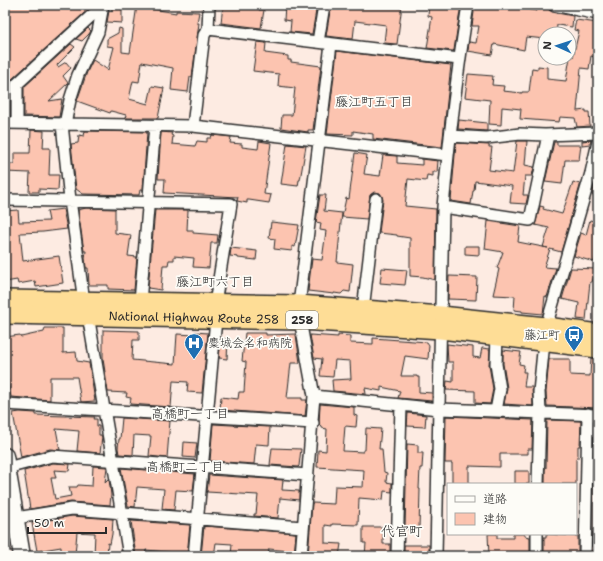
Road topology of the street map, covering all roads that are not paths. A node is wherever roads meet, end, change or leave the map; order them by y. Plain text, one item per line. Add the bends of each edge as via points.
1 (103, 5) edge
2 (209, 5) edge
3 (324, 5) edge
4 (468, 5) edge
5 (554, 5) edge
6 (598, 14) edge
7 (208, 29) junction
8 (318, 42) junction
9 (331, 44) junction
10 (459, 59) junction
11 (16, 122) junction
12 (5, 123) edge
13 (63, 124) junction
14 (155, 126) junction
15 (193, 126) junction
16 (598, 132) edge
17 (548, 135) junction
18 (450, 136) junction
19 (320, 140) junction
20 (598, 142) edge
21 (448, 155) junction
22 (376, 199) dead end
23 (5, 200) edge
24 (70, 200) junction
25 (149, 202) junction
26 (443, 207) junction
27 (5, 300) edge
28 (140, 302) junction
29 (86, 309) junction
30 (363, 310) junction
31 (216, 312) junction
32 (299, 313) junction
33 (5, 314) edge
34 (441, 322) junction
35 (545, 334) junction
36 (598, 334) edge
37 (497, 336) junction
38 (598, 348) edge
39 (314, 396) junction
40 (5, 404) edge
41 (401, 405) junction
42 (439, 409) junction
43 (103, 410) junction
44 (496, 411) junction
45 (540, 413) junction
46 (593, 415) edge
47 (206, 416) junction
48 (313, 423) junction
49 (112, 461) junction
50 (6, 462) edge
51 (202, 468) junction
52 (308, 476) junction
53 (538, 483) edge
54 (121, 512) junction
55 (16, 518) junction
56 (197, 518) junction
57 (303, 528) junction
58 (537, 535) edge
59 (22, 556) edge
60 (129, 556) edge
61 (194, 556) edge
62 (301, 556) edge
63 (396, 556) edge
64 (436, 556) edge
65 (537, 556) edge
66 (585, 556) edge

1 - 11 street via 17,84
1 - 13 street via 98,32 78,75
2 - 7 street
3 - 8 street
4 - 10 street
5 - 6 street
7 - 8 street
7 - 15 street via 204,35
8 - 9 street
9 - 10 street
9 - 19 street
10 - 18 street
11 - 12 street
11 - 13 street
13 - 14 street
13 - 24 street
14 - 15 street
14 - 25 street
15 - 19 street
16 - 17 street
17 - 18 street via 520,134 486,138
17 - 26 street via 530,220
18 - 21 street
19 - 21 street
19 - 32 street
20 - 35 street
21 - 26 street
22 - 30 street
23 - 24 street
24 - 25 street
24 - 29 street
25 - 28 street
25 - 31 street via 231,204
26 - 34 street
27 - 29 highway, National Highway Route 258 / 258
28 - 29 highway, National Highway Route 258 / 258
28 - 31 highway, National Highway Route 258 / 258
29 - 31 highway, National Highway Route 258 / 258
29 - 33 highway, National Highway Route 258 / 258
29 - 43 street
30 - 32 highway, National Highway Route 258 / 258
30 - 34 highway, National Highway Route 258 / 258
31 - 32 highway, National Highway Route 258 / 258
31 - 47 street
32 - 34 highway, National Highway Route 258 / 258
32 - 39 street
34 - 35 highway, National Highway Route 258 / 258
34 - 37 highway, National Highway Route 258 / 258
34 - 42 street
35 - 36 highway, National Highway Route 258 / 258
35 - 37 highway, National Highway Route 258 / 258
35 - 38 highway, National Highway Route 258 / 258
35 - 45 street via 539,392
37 - 44 street via 496,364 500,388
39 - 41 street
39 - 48 street
40 - 43 street
41 - 42 street
41 - 63 street
42 - 44 street
42 - 64 street
43 - 47 street
43 - 49 street
44 - 45 street
45 - 46 street
45 - 53 street
46 - 66 street
47 - 48 street
47 - 51 street
48 - 52 street
49 - 50 street via 52,456
49 - 51 street
49 - 54 street
50 - 55 main road
51 - 52 street
51 - 56 street
52 - 57 street
54 - 55 street via 72,509
54 - 56 street
54 - 60 street
55 - 59 main road
56 - 57 street
56 - 61 street
57 - 62 street
58 - 65 street

